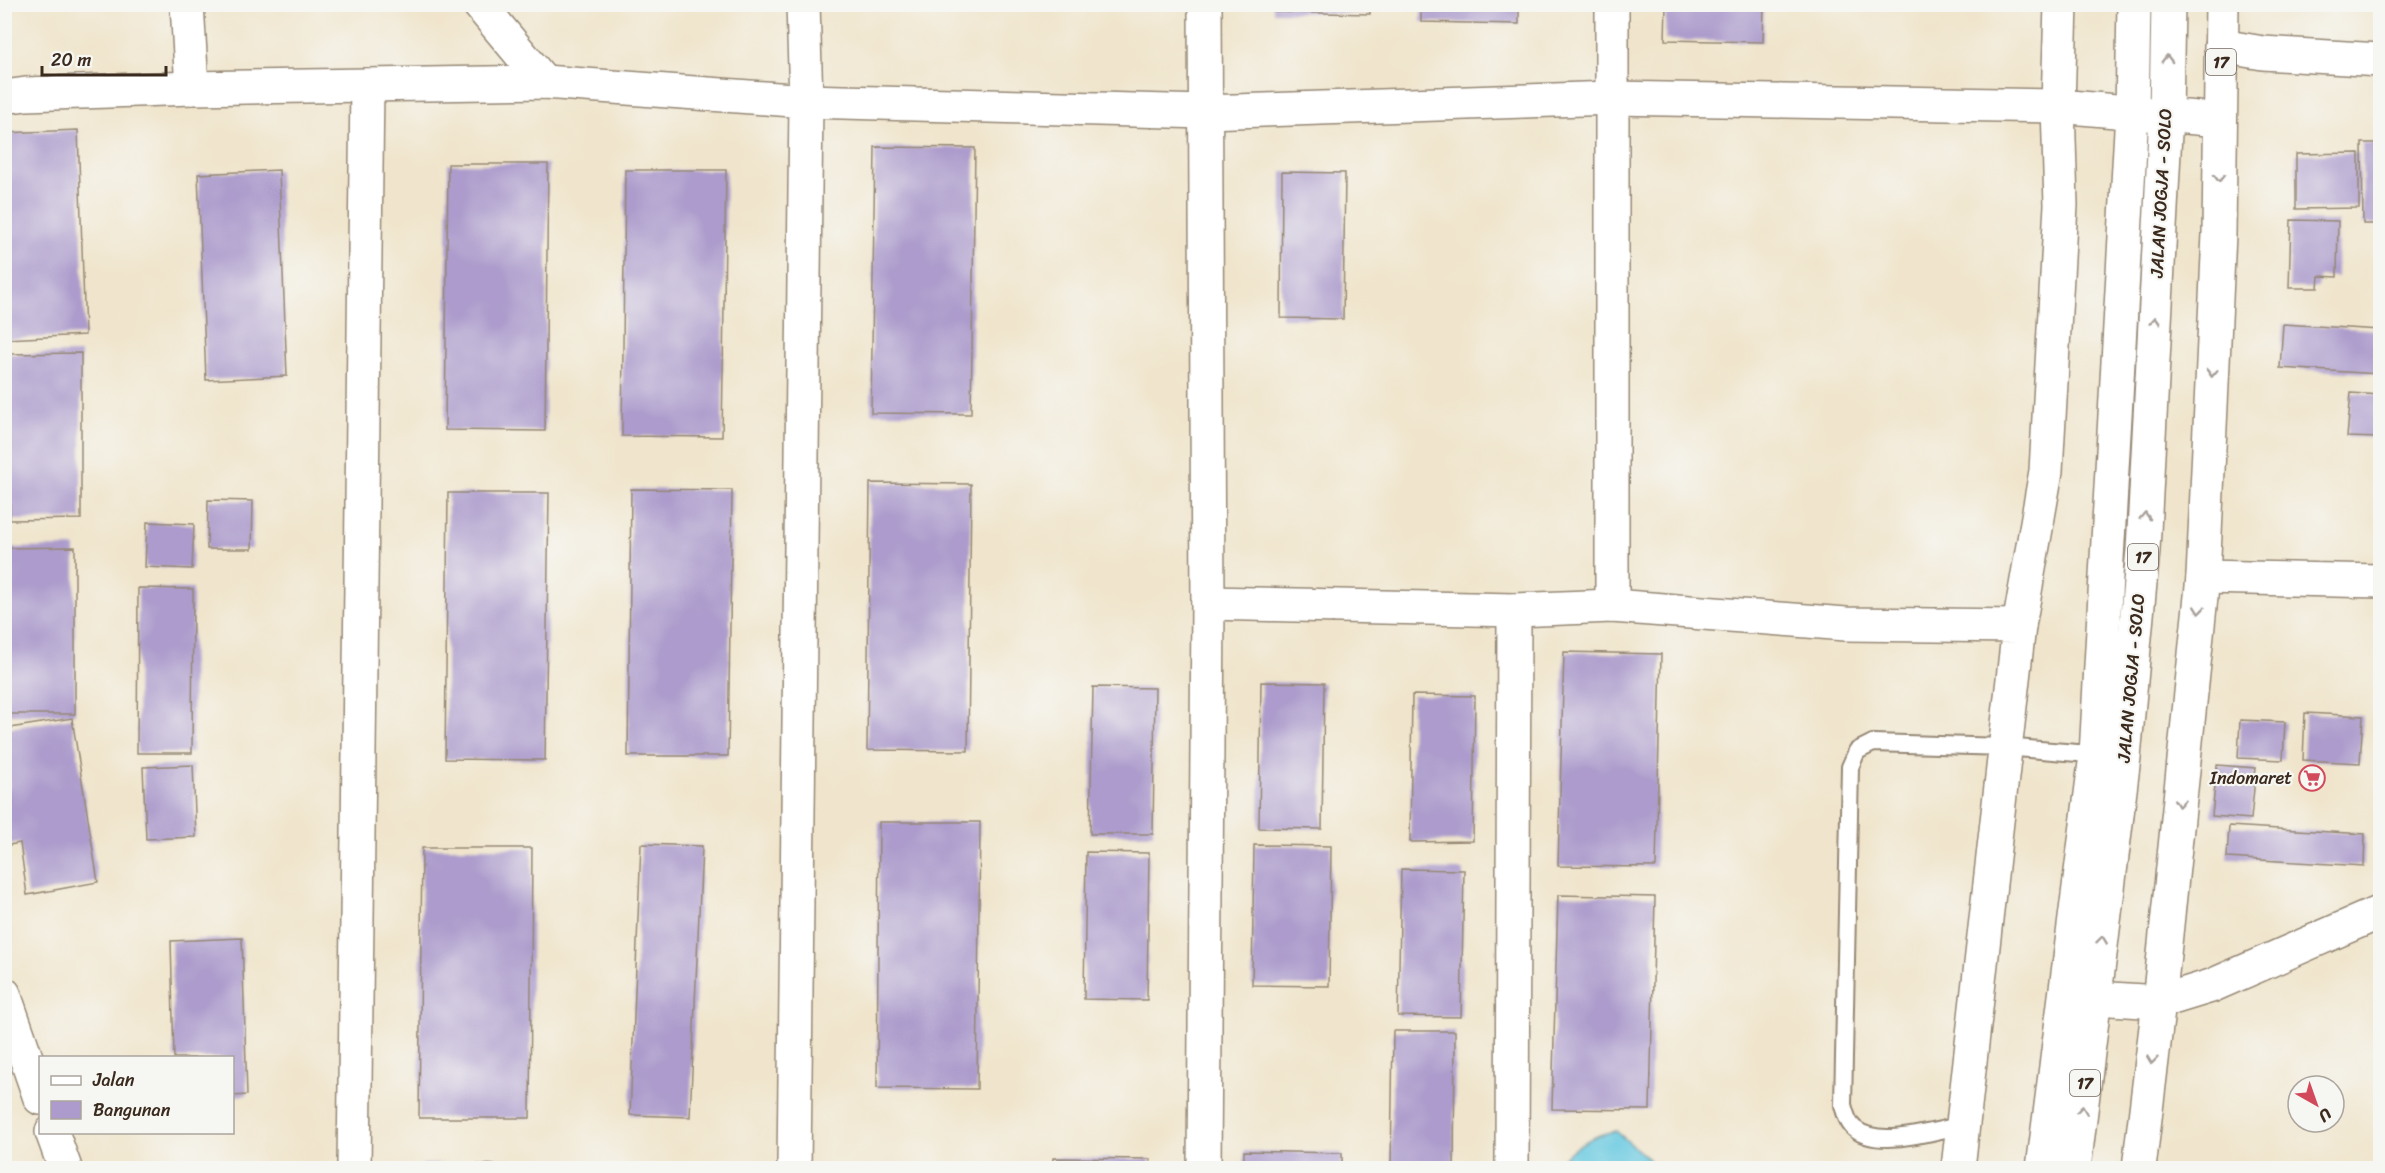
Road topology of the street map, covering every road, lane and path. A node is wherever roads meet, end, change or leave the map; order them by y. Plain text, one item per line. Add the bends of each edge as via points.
1 (187, 4) edge
2 (479, 4) edge
3 (803, 4) edge
4 (1205, 4) edge
5 (1611, 4) edge
6 (2061, 4) edge
7 (2134, 4) edge
8 (2168, 4) edge
9 (2222, 4) edge
10 (2221, 46) junction
11 (2380, 60) edge
12 (544, 82) junction
13 (367, 85) junction
14 (192, 88) junction
15 (4, 98) edge
16 (1613, 98) junction
17 (806, 101) junction
18 (2058, 106) junction
19 (1205, 112) junction
20 (2132, 112) junction
21 (2166, 114) junction
22 (2220, 120) junction
23 (2203, 577) junction
24 (2380, 581) edge
25 (1208, 603) junction
26 (1612, 606) junction
27 (1514, 610) junction
28 (2019, 626) junction
29 (2004, 747) junction
30 (2110, 756) junction
31 (2380, 912) edge
32 (4, 994) edge
33 (2095, 998) junction
34 (2158, 1002) junction
35 (39, 1095) edge
36 (1964, 1125) junction
37 (53, 1134) edge
38 (65, 1168) edge
39 (354, 1168) edge
40 (794, 1168) edge
41 (1204, 1168) edge
42 (1512, 1168) edge
43 (1958, 1168) edge
44 (2043, 1168) edge
45 (2074, 1168) edge
46 (2139, 1168) edge

1 - 14 main road
2 - 12 main road
3 - 17 main road
4 - 19 main road
5 - 16 main road
6 - 18 main road
7 - 20 main road
21 -> 8 main road, JALAN JOGJA - SOLO / 17
9 - 10 main road, 17
10 - 11 main road via 2263,53
10 - 22 main road, 17
12 - 13 main road
12 - 17 main road
13 - 14 main road
13 - 39 main road
14 - 15 main road
16 - 18 main road
16 - 19 main road
16 - 26 main road
17 - 19 main road
17 - 40 main road
18 - 20 main road
18 - 28 main road via 2061,205 2046,471
19 - 25 main road
20 - 21 main road
20 - 30 main road
21 - 22 main road
30 -> 21 main road, JALAN JOGJA - SOLO / 17 via 2143,550
22 -> 23 main road, 17 via 2219,234
23 - 24 main road
23 -> 34 main road, 17
25 - 27 main road
25 - 41 main road
26 - 27 main road
26 - 28 main road via 1846,624
27 - 42 main road
28 - 29 main road
29 - 30 lane
29 - 36 main road
29 - 36 lane via 1873,743 1857,751 1850,767 1843,1105 1847,1119 1855,1130 1889,1139
33 -> 30 main road, JALAN JOGJA - SOLO / 17
30 - 44 main road
31 - 34 main road via 2211,986
32 - 35 main road
33 - 34 main road
45 -> 33 main road, JALAN JOGJA - SOLO / 17
34 -> 46 main road, 17
36 - 43 main road
37 - 38 main road

